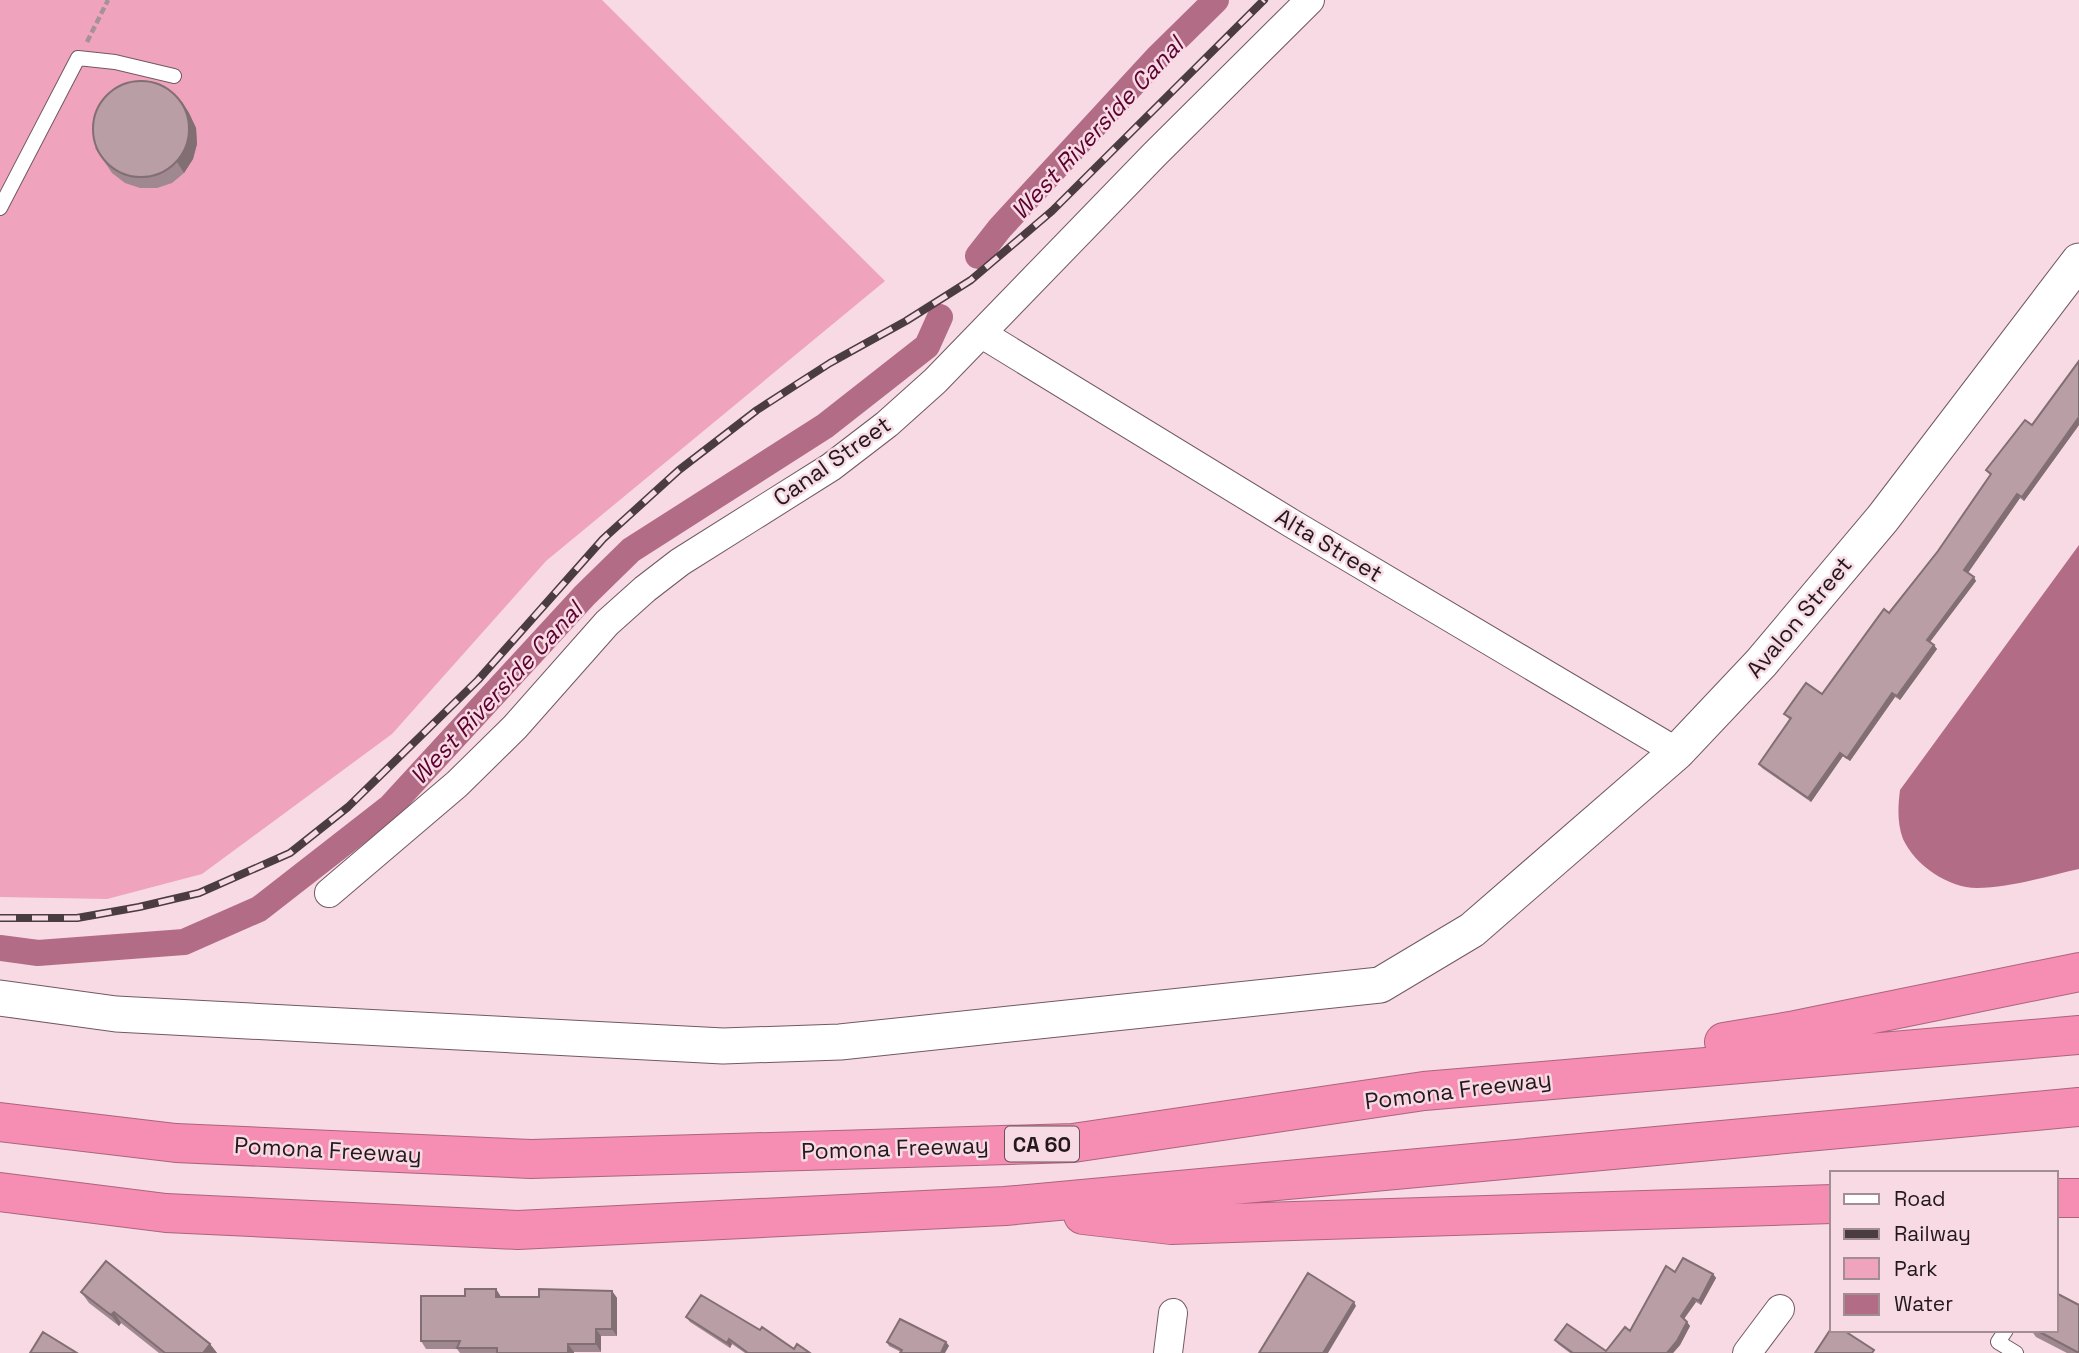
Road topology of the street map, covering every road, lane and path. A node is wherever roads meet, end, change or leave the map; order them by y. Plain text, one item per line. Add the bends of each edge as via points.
1 (108, 0) edge
2 (1310, 0) edge
3 (78, 58) junction
4 (174, 76) dead end
5 (0, 208) edge
6 (2079, 261) edge
7 (982, 334) junction
8 (1677, 752) junction
9 (330, 893) dead end
10 (2079, 972) edge
11 (0, 998) edge
12 (2079, 1035) edge
13 (1424, 1091) junction
14 (2079, 1107) edge
15 (0, 1122) edge
16 (0, 1192) edge
17 (2058, 1198) edge
18 (2079, 1198) edge
19 (1830, 1204) edge
20 (1005, 1206) junction
21 (1780, 1309) dead end
22 (1173, 1312) dead end
23 (1998, 1342) edge
24 (1168, 1353) edge
25 (1747, 1353) edge
26 (2016, 1353) edge

1 - 3 path
2 - 7 street, Canal Street
3 - 4 lane
3 - 5 lane
6 - 8 street, Avalon Street via 1882,518 1761,663
7 - 8 street, Alta Street
7 - 9 street, Canal Street via 887,425 645,589 607,623 515,727 457,784
8 - 11 street, Avalon Street via 1472,930 1380,985 840,1042 723,1046 116,1014
10 - 13 highway via 1790,1031
12 - 13 highway, Pomona Freeway / CA 60
13 - 15 highway, Pomona Freeway / CA 60 via 1073,1143 531,1159 176,1143
14 - 20 highway
16 - 20 highway via 166,1213 518,1230
17 - 18 highway
19 - 20 highway via 1171,1226
21 - 25 street
22 - 24 street
23 - 26 lane

